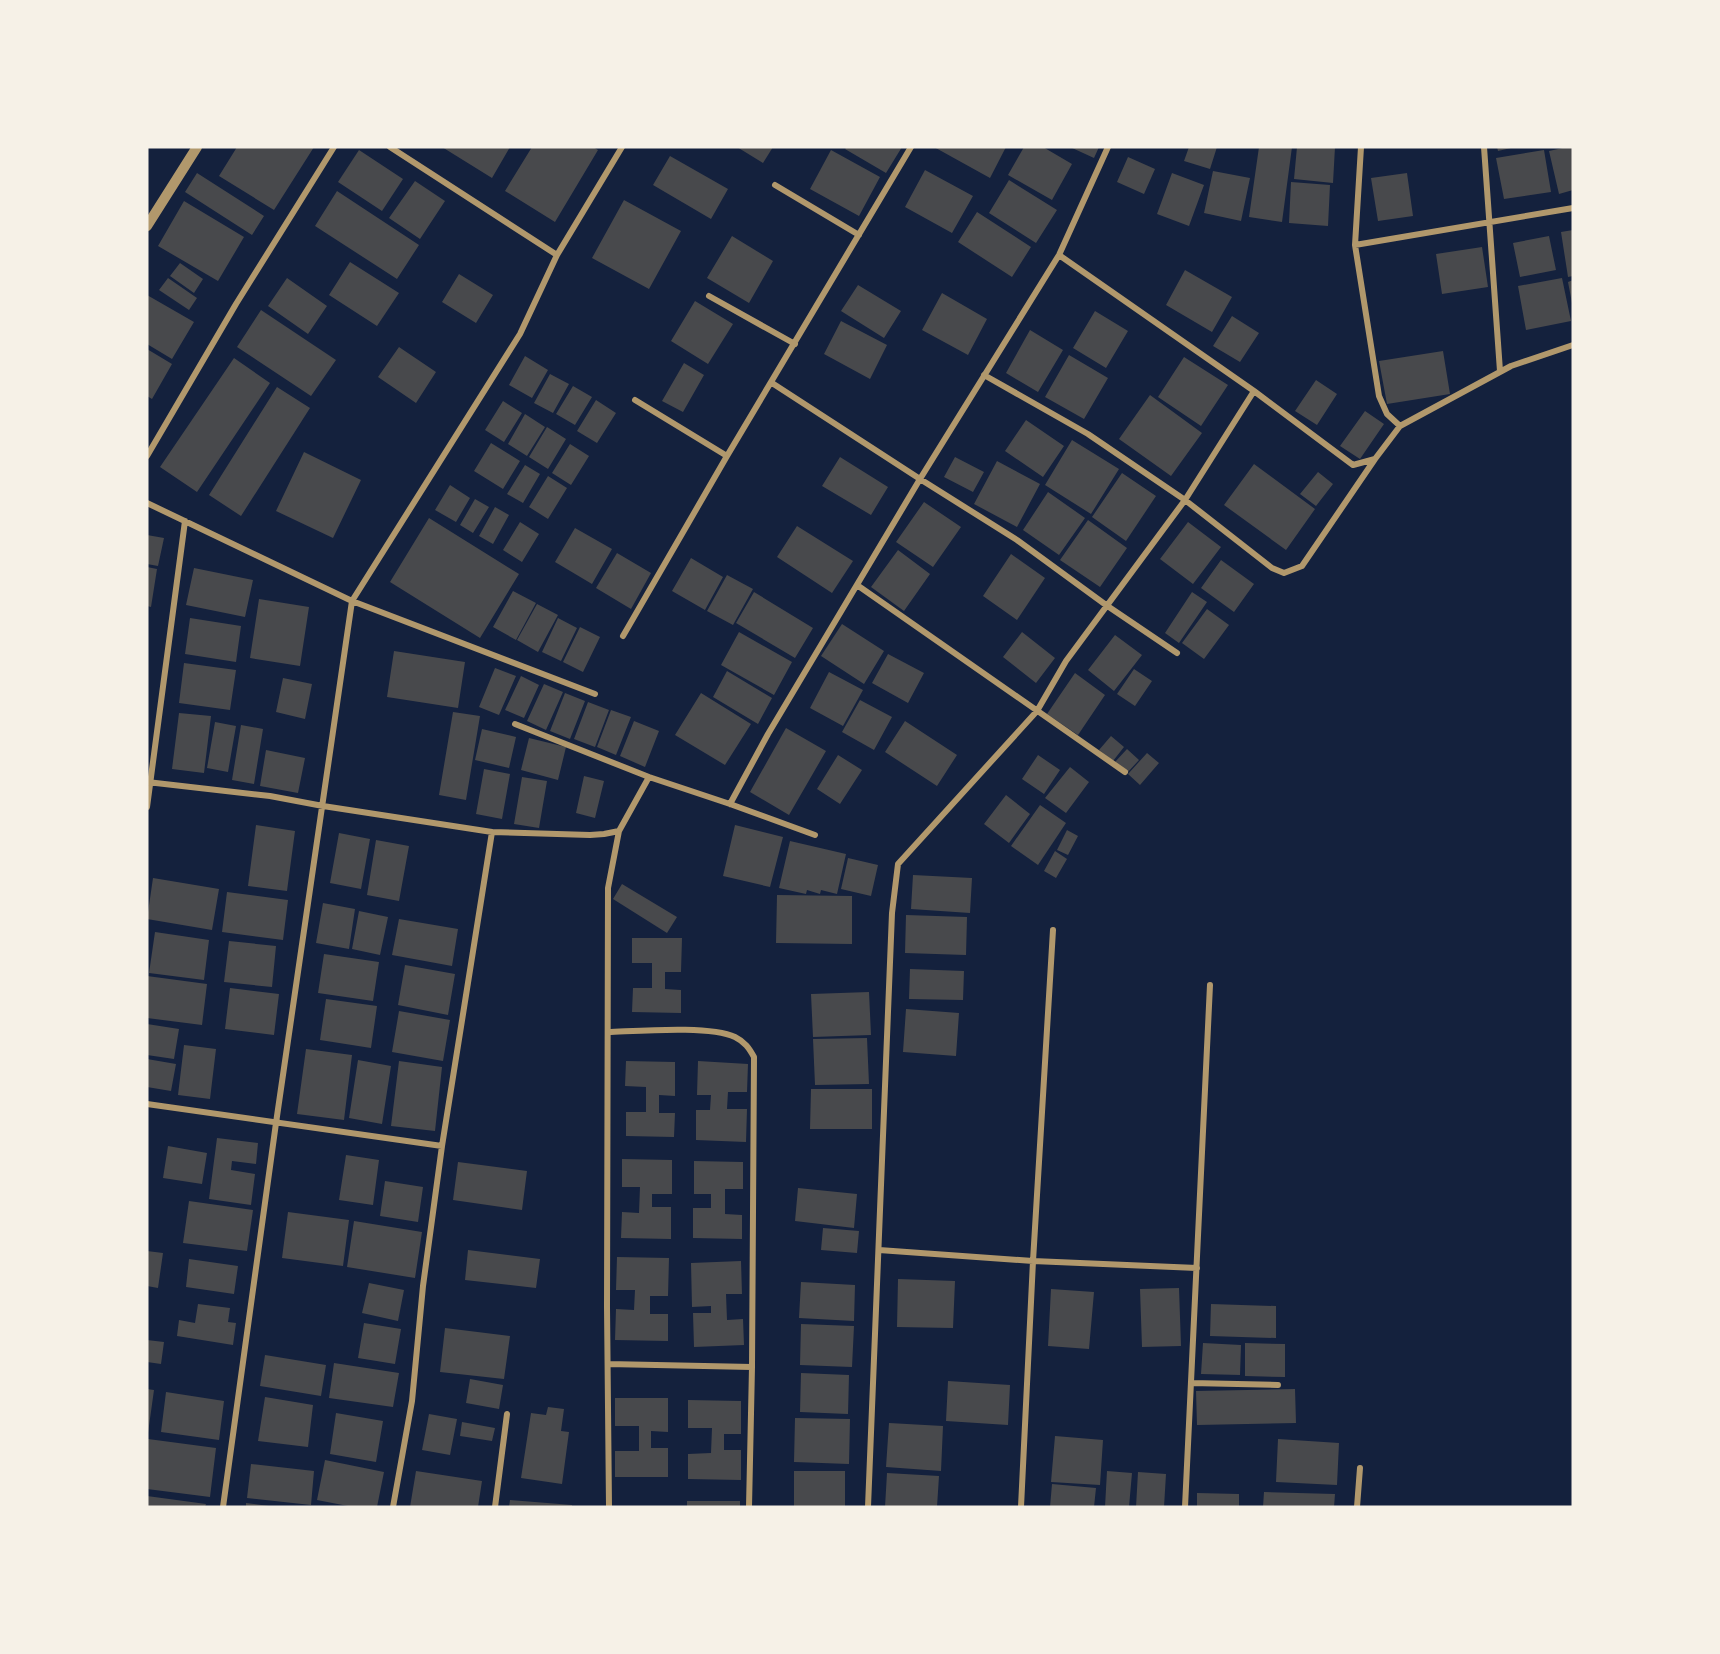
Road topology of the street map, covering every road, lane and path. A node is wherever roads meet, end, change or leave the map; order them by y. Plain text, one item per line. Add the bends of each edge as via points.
1 (196, 147) edge
2 (334, 147) edge
3 (390, 147) edge
4 (622, 147) edge
5 (911, 147) edge
6 (1108, 147) edge
7 (1361, 147) edge
8 (1484, 147) edge
9 (775, 185) dead end
10 (1573, 208) edge
11 (1488, 222) junction
12 (147, 225) edge
13 (859, 235) junction
14 (1355, 245) junction
15 (556, 255) junction
16 (1059, 255) junction
17 (709, 296) dead end
18 (795, 344) junction
19 (1573, 345) edge
20 (1500, 371) junction
21 (984, 375) junction
22 (772, 383) junction
23 (1254, 391) junction
24 (635, 400) dead end
25 (1400, 426) junction
26 (147, 456) edge
27 (727, 456) junction
28 (1375, 459) junction
29 (920, 479) junction
30 (1185, 500) junction
31 (147, 502) edge
32 (185, 521) junction
33 (857, 585) junction
34 (352, 600) junction
35 (1106, 605) junction
36 (623, 636) dead end
37 (1177, 653) dead end
38 (595, 694) dead end
39 (1037, 711) junction
40 (515, 724) dead end
41 (1125, 772) dead end
42 (649, 777) junction
43 (149, 782) edge
44 (730, 804) junction
45 (323, 806) junction
46 (147, 807) edge
47 (619, 831) junction
48 (492, 832) junction
49 (815, 835) dead end
50 (1053, 930) dead end
51 (1210, 985) dead end
52 (608, 1032) junction
53 (147, 1104) edge
54 (276, 1123) junction
55 (442, 1146) junction
56 (879, 1250) junction
57 (1033, 1261) junction
58 (1197, 1268) junction
59 (608, 1364) junction
60 (752, 1367) junction
61 (1191, 1383) junction
62 (1278, 1385) dead end
63 (507, 1414) dead end
64 (1360, 1468) dead end
65 (223, 1507) edge
66 (393, 1507) edge
67 (495, 1507) edge
68 (609, 1507) edge
69 (749, 1507) edge
70 (868, 1507) edge
71 (1021, 1507) edge
72 (1185, 1507) edge
73 (1357, 1507) edge

1 - 12 street
2 - 26 street
3 - 15 street
4 - 15 street
5 - 13 street
6 - 16 street
7 - 14 street
8 - 11 street
9 - 13 street
10 - 11 street
11 - 14 street
11 - 20 street
13 - 18 street
14 - 25 street via 1379,396 1387,414
15 - 34 street via 515,342
16 - 21 street
16 - 23 street
17 - 18 street
18 - 22 street
19 - 20 street
20 - 25 street
21 - 29 street
21 - 30 street via 1088,434
22 - 27 street
22 - 29 street
23 - 28 street via 1353,465
23 - 30 street
24 - 27 street
25 - 28 street
27 - 36 street
28 - 30 street via 1302,566 1284,573 1272,568
29 - 33 street
29 - 35 street via 1017,540
30 - 35 street
31 - 32 street
32 - 34 street
32 - 43 street
33 - 39 street
33 - 44 street
34 - 38 street
34 - 45 street
35 - 37 street
35 - 39 street
39 - 41 street
39 - 56 street via 898,864 892,913
40 - 42 street
42 - 44 street
42 - 47 street
43 - 45 street
43 - 46 street
44 - 49 street
45 - 48 street
45 - 54 street
47 - 48 street via 590,835
47 - 52 street via 608,888
48 - 55 street
50 - 57 street
51 - 58 street
52 - 59 street
52 - 60 street via 723,1032 737,1037 754,1057
53 - 54 street
54 - 55 street
54 - 65 street
55 - 66 street via 412,1401
56 - 57 street
56 - 70 street
57 - 58 street
57 - 71 street
58 - 61 street
59 - 60 street
59 - 68 street
60 - 69 street
61 - 62 street
61 - 72 street
63 - 67 street
64 - 73 street

